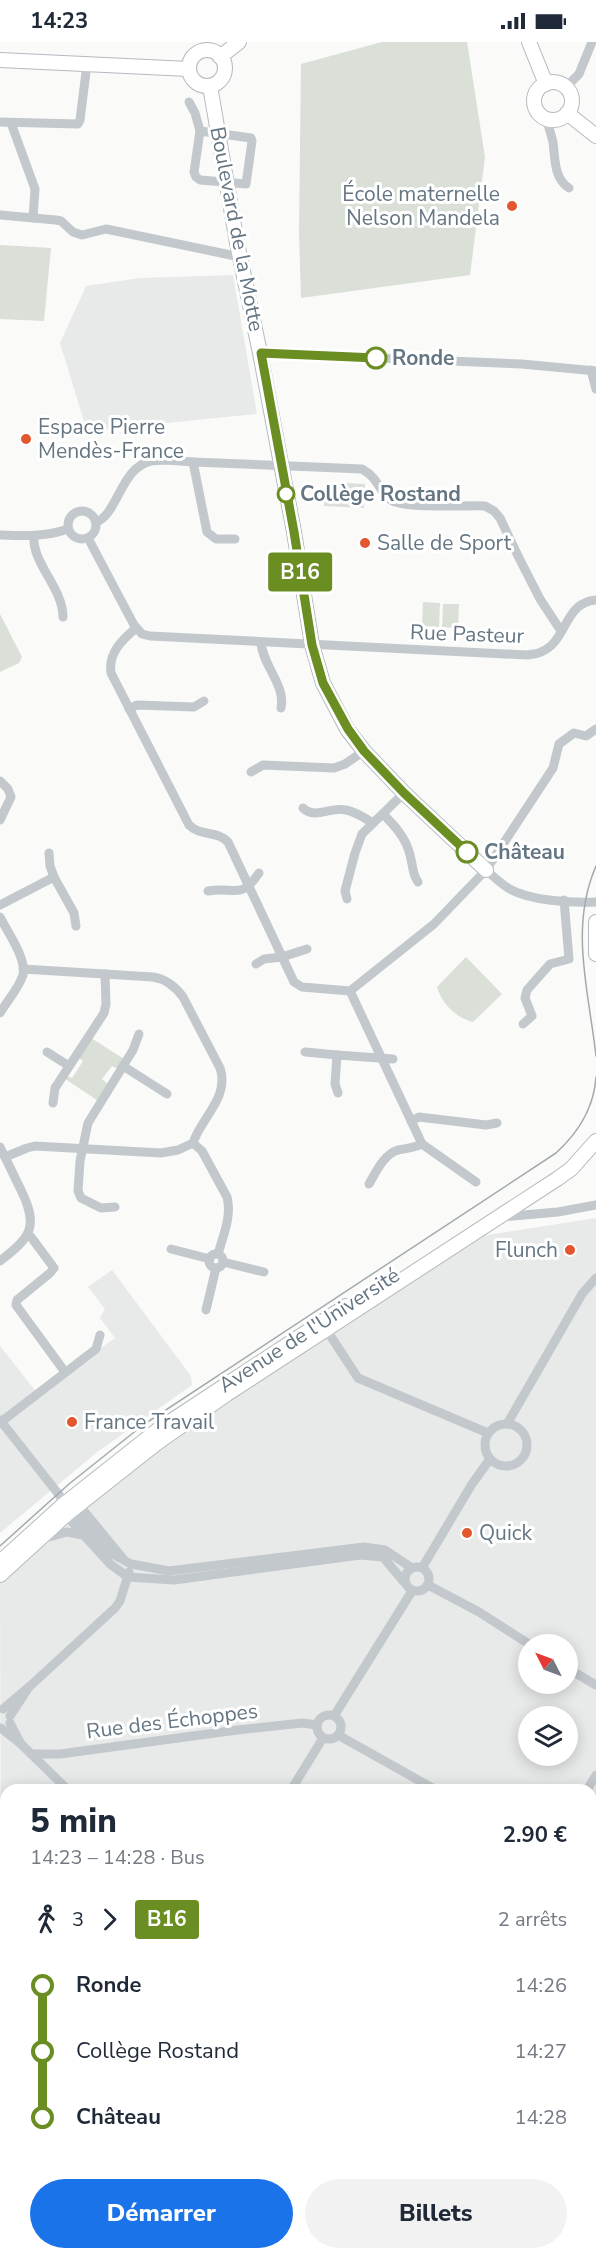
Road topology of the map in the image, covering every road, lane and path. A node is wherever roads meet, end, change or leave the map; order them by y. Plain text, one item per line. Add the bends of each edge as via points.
1 (239, 42) edge
2 (529, 42) edge
3 (592, 42) edge
4 (220, 57) junction
5 (0, 60) edge
6 (87, 64) junction
7 (189, 69) junction
8 (546, 84) junction
9 (210, 86) junction
10 (566, 87) junction
11 (189, 102) dead end
12 (567, 113) junction
13 (547, 118) junction
14 (0, 122) edge
15 (12, 123) junction
16 (200, 131) junction
17 (218, 133) junction
18 (596, 136) edge
19 (227, 183) junction
20 (569, 188) dead end
21 (0, 215) edge
22 (33, 218) junction
23 (240, 257) junction
24 (261, 353) junction
25 (593, 370) edge
26 (596, 389) edge
27 (193, 462) junction
28 (280, 466) junction
29 (96, 522) junction
30 (68, 529) junction
31 (0, 535) edge
32 (34, 537) junction
33 (88, 538) junction
34 (235, 539) dead end
35 (596, 600) edge
36 (63, 617) dead end
37 (136, 628) junction
38 (561, 631) junction
39 (261, 642) junction
40 (312, 645) junction
41 (204, 700) dead end
42 (281, 708) dead end
43 (129, 709) junction
44 (596, 729) edge
45 (364, 751) junction
46 (251, 772) dead end
47 (0, 781) edge
48 (404, 793) junction
49 (303, 808) dead end
50 (383, 814) junction
51 (0, 820) edge
52 (373, 823) junction
53 (49, 854) dead end
54 (486, 870) junction
55 (259, 873) dead end
56 (54, 877) junction
57 (418, 882) dead end
58 (250, 887) junction
59 (208, 891) dead end
60 (347, 899) dead end
61 (564, 900) junction
62 (596, 902) edge
63 (0, 906) edge
64 (0, 917) edge
65 (596, 922) edge
66 (76, 926) dead end
67 (307, 949) dead end
68 (596, 954) edge
69 (282, 957) junction
70 (256, 964) dead end
71 (23, 969) junction
72 (105, 974) junction
73 (350, 991) junction
74 (0, 1012) edge
75 (523, 1024) dead end
76 (139, 1034) dead end
77 (47, 1052) dead end
78 (305, 1052) dead end
79 (337, 1055) junction
80 (381, 1058) junction
81 (393, 1059) dead end
82 (69, 1066) junction
83 (123, 1066) junction
84 (338, 1093) dead end
85 (167, 1094) dead end
86 (53, 1103) dead end
87 (411, 1121) junction
88 (497, 1123) dead end
89 (596, 1129) edge
90 (596, 1141) edge
91 (193, 1143) junction
92 (422, 1144) junction
93 (0, 1147) edge
94 (83, 1149) junction
95 (5, 1157) junction
96 (476, 1182) dead end
97 (369, 1184) dead end
98 (596, 1205) edge
99 (115, 1207) dead end
100 (501, 1217) junction
101 (27, 1235) junction
102 (171, 1249) dead end
103 (0, 1261) edge
104 (217, 1261) junction
105 (264, 1272) dead end
106 (596, 1278) edge
107 (206, 1310) dead end
108 (323, 1326) junction
109 (100, 1335) dead end
110 (65, 1372) junction
111 (1, 1421) edge
112 (508, 1425) junction
113 (488, 1433) junction
114 (490, 1459) junction
115 (67, 1507) junction
116 (83, 1535) junction
117 (39, 1540) junction
118 (0, 1562) edge
119 (128, 1563) junction
120 (417, 1568) junction
121 (0, 1575) edge
122 (128, 1577) junction
123 (404, 1582) junction
124 (428, 1586) junction
125 (412, 1591) junction
126 (518, 1637) edge
127 (578, 1674) edge
128 (596, 1685) edge
129 (28, 1687) junction
130 (1, 1709) edge
131 (334, 1716) junction
132 (10, 1720) junction
133 (317, 1725) junction
134 (1, 1728) edge
135 (338, 1735) junction
136 (323, 1738) junction
137 (21, 1744) junction
138 (32, 1754) junction
139 (62, 1784) edge
140 (295, 1784) edge
141 (425, 1784) edge

1 - 4 street
2 - 8 street
3 - 10 street via 579,74
4 - 7 street via 201,52 192,59
4 - 9 street via 224,73
5 - 6 street
6 - 7 street
6 - 15 street via 78,124
7 - 9 street via 194,80
8 - 10 street via 557,82
8 - 13 street via 537,92 535,104
9 - 17 street, Boulevard de la Motte
10 - 12 street via 572,98
11 - 16 street
12 - 13 street via 558,119
12 - 18 street
13 - 20 street via 554,161 562,183
14 - 15 street
15 - 22 street via 35,189
16 - 17 street
16 - 19 street via 195,175 200,180
17 - 19 street, Boulevard de la Motte
17 - 19 street via 252,141 247,183
19 - 23 street, Boulevard de la Motte
21 - 22 street
22 - 23 street via 59,220 82,235 106,229
23 - 24 street, Boulevard de la Motte
24 - 25 street
24 - 28 street, Boulevard de la Motte
25 - 26 street
27 - 28 street
27 - 29 street via 152,461 136,468 105,517
27 - 34 street via 207,532 216,539
28 - 38 street via 362,470 373,475 386,496 404,504 490,508 501,518 540,598
28 - 40 street, Boulevard de la Motte
29 - 30 street via 87,512 77,512 70,518
29 - 33 street via 95,532
30 - 32 street
30 - 33 street via 75,538
31 - 32 street
32 - 36 street via 34,548 63,604
33 - 37 street
35 - 38 street, Rue Pasteur via 574,610
37 - 39 street, Rue Pasteur via 150,636
37 - 43 street via 117,647 110,665
38 - 40 street, Rue Pasteur via 543,652 527,655
39 - 40 street, Rue Pasteur
39 - 42 street via 261,654 281,694
40 - 45 street, Boulevard de la Motte via 334,707
41 - 43 street via 194,707 137,705
43 - 58 street via 189,825 227,840
44 - 54 street via 586,736 574,733 559,744 553,768
45 - 46 street via 329,769 263,765
45 - 48 street, Boulevard de la Motte
47 - 51 street via 11,797
48 - 50 street
48 - 54 street, Boulevard de la Motte
49 - 52 street via 310,813 348,810
50 - 52 street
50 - 57 street via 403,837
52 - 60 street via 358,842 345,891
53 - 56 street
54 - 61 street, Boulevard de la Motte via 516,892
54 - 73 street via 434,924
55 - 58 street
56 - 63 street
56 - 66 street via 74,913
58 - 59 street
58 - 69 street
61 - 62 street, Boulevard de la Motte
61 - 75 street via 569,959 550,964 527,990 525,998 532,1016
64 - 71 street
65 - 68 street
67 - 69 street
69 - 70 street
69 - 73 street via 299,986
71 - 72 street
71 - 74 street via 20,982
72 - 82 street via 104,1013
72 - 91 street via 159,978 175,987 220,1068 220,1095
73 - 80 street
76 - 83 street
77 - 82 street
78 - 79 street
79 - 80 street
79 - 84 street
80 - 81 street
80 - 87 street
82 - 86 street via 55,1088
83 - 85 street
83 - 94 street via 89,1120
87 - 88 street via 419,1117
87 - 92 street
89 - 108 street, Avenue de l'Université via 564,1165
90 - 100 street, Avenue de l'Université via 571,1169
91 - 94 street via 161,1153
91 - 104 street via 202,1151 229,1205
92 - 96 street
92 - 97 street via 390,1154
93 - 95 street
94 - 95 street via 30,1147
94 - 99 street via 79,1195 101,1208
95 - 101 street via 30,1209
98 - 100 street
100 - 108 street, Avenue de l'Université
101 - 103 street
101 - 110 street via 54,1268 19,1297 15,1305
102 - 104 street
104 - 105 street
104 - 107 street
106 - 112 street via 582,1294
108 - 113 street via 352,1372 365,1383
108 - 115 street, Avenue de l'Université via 159,1429
109 - 110 street via 96,1349
110 - 111 street
111 - 115 street
112 - 113 street
112 - 114 street via 522,1432 526,1451 521,1459 507,1466
113 - 114 street via 485,1447
114 - 120 street
115 - 116 street
115 - 117 street, Avenue de l'Université
115 - 118 street, Avenue de l'Université
115 - 119 street via 108,1552
116 - 117 street via 67,1532
116 - 122 street
117 - 121 street, Avenue de l'Université
119 - 120 street via 169,1571 364,1547 385,1550
119 - 122 street
120 - 123 street via 406,1573
120 - 124 street via 429,1576
122 - 123 street via 174,1580 360,1555 383,1557
122 - 129 street via 115,1608
123 - 125 street
124 - 125 street
124 - 126 street
125 - 131 street
127 - 128 street
129 - 130 street
129 - 132 street
130 - 132 street via 8,1712
131 - 133 street via 324,1716
131 - 135 street via 341,1725
132 - 134 street
132 - 137 street
133 - 136 street
133 - 138 street, Rue des Échoppes via 302,1723 60,1754
134 - 137 street
135 - 136 street
135 - 141 street
136 - 140 street
137 - 138 street
138 - 139 street

